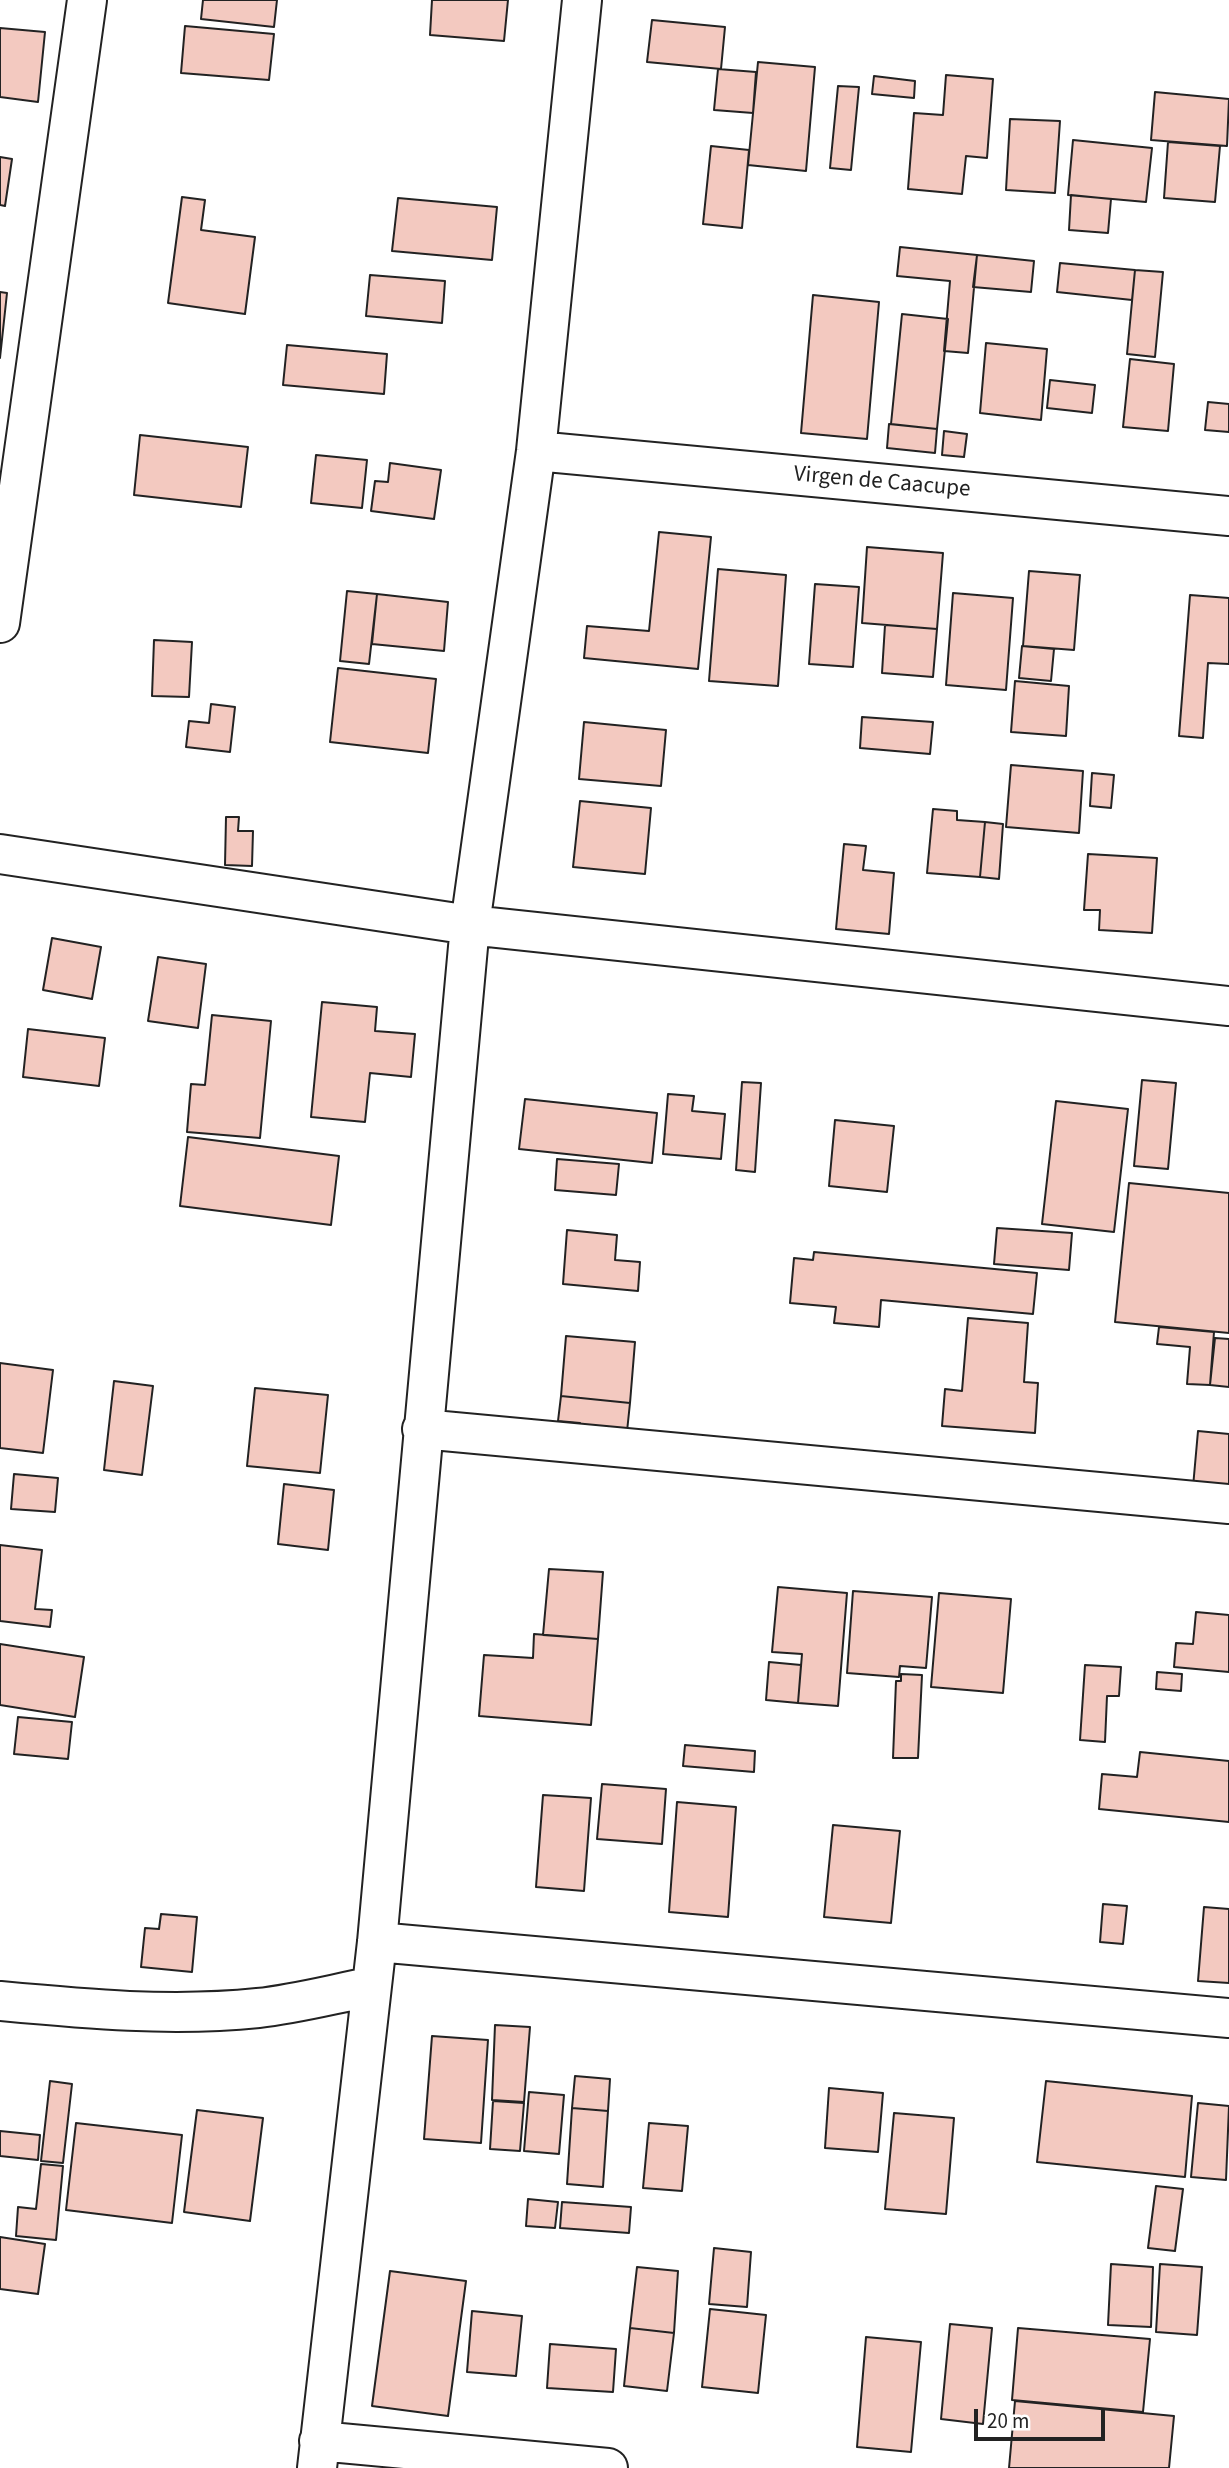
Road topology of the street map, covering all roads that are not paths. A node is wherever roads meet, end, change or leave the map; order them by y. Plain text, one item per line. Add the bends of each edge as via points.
1 (87, 0) edge
2 (582, 0) edge
3 (536, 451) junction
4 (1229, 516) edge
5 (0, 623) edge
6 (0, 854) edge
7 (470, 925) junction
8 (1229, 1006) edge
9 (422, 1429) junction
10 (1229, 1504) edge
11 (377, 1942) junction
12 (370, 1987) junction
13 (0, 2001) edge
14 (1229, 2018) edge
15 (318, 2455) edge
16 (608, 2468) edge

1 - 5 street
2 - 3 street
3 - 4 street, Virgen de Caacupe
3 - 7 street
6 - 7 street
7 - 8 street
7 - 9 street
9 - 10 street
9 - 11 street
11 - 12 street
11 - 14 street
12 - 13 street via 260,2008 210,2011 144,2013
12 - 15 street
15 - 16 street

